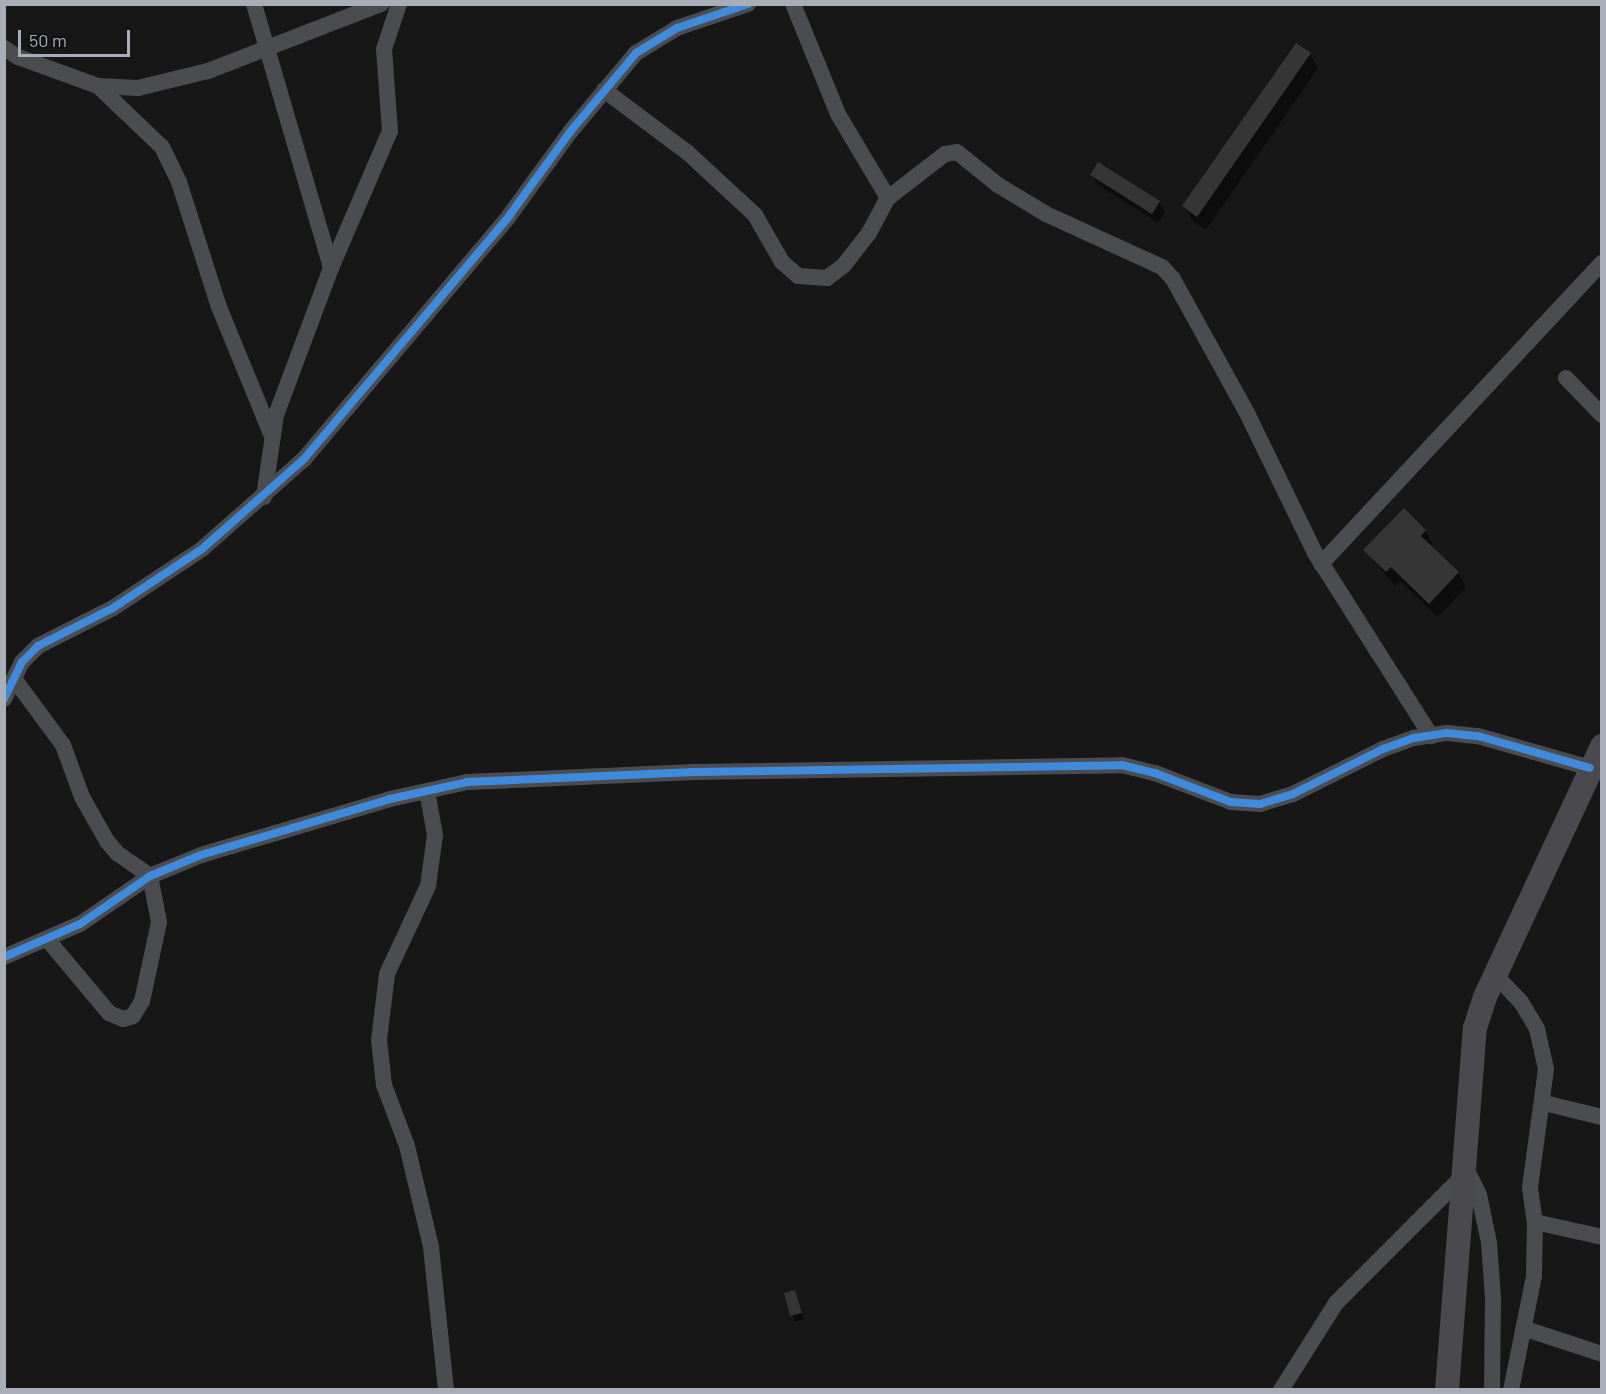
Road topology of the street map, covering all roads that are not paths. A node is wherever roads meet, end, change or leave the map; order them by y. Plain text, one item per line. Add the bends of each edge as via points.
1 (254, 4) edge
2 (381, 4) edge
3 (399, 4) edge
4 (748, 4) edge
5 (793, 4) edge
6 (4, 48) edge
7 (265, 51) junction
8 (98, 86) junction
9 (604, 90) junction
10 (888, 198) junction
11 (1602, 263) edge
12 (331, 268) junction
13 (1566, 378) dead end
14 (1602, 415) edge
15 (272, 436) junction
16 (264, 497) junction
17 (1321, 564) junction
18 (15, 680) junction
19 (4, 699) edge
20 (1431, 736) junction
21 (1602, 746) edge
22 (1590, 768) junction
23 (427, 791) junction
24 (150, 876) junction
25 (47, 939) junction
26 (4, 957) edge
27 (1495, 975) junction
28 (1544, 1102) junction
29 (1602, 1117) edge
30 (1463, 1169) junction
31 (1535, 1222) junction
32 (1602, 1238) edge
33 (1526, 1329) junction
34 (1602, 1354) edge
35 (446, 1389) edge
36 (1281, 1389) edge
37 (1447, 1389) edge
38 (1492, 1389) edge
39 (1511, 1389) edge

1 - 7 street
2 - 7 street
3 - 12 street via 384,49 390,131
4 - 9 street via 677,28 636,53
5 - 10 street via 838,114
6 - 8 street via 18,57
7 - 8 street via 208,71 138,88
7 - 12 street
8 - 15 street via 137,119 166,156 179,182 219,307
9 - 10 street via 687,152 755,215 782,262 798,276 827,278 844,265 869,233
9 - 16 street via 509,216 304,459
10 - 17 street via 945,154 957,152 998,185 1046,214 1162,267 1173,279 1247,412
11 - 17 street
12 - 15 street
13 - 14 street
15 - 16 street
16 - 18 street via 202,549 150,584 38,645 22,662
17 - 20 street
18 - 19 street
18 - 24 street via 63,745 82,798 107,841
20 - 22 street via 1478,736
20 - 23 street via 1383,748 1293,795 1260,804 1231,802 1155,772 1122,765 517,778
21 - 22 main road
22 - 27 main road
23 - 24 street via 222,849
23 - 35 street via 435,835 428,886 387,974 379,1040 384,1085 407,1146 431,1247
24 - 25 street via 80,924
24 - 25 street via 159,922 142,1001 133,1016 123,1019 109,1013
25 - 26 street
27 - 28 street via 1521,1002 1537,1029 1546,1069
27 - 30 main road via 1475,1028
28 - 29 street
28 - 31 street via 1530,1188
30 - 36 street via 1336,1303
30 - 37 main road
30 - 38 street via 1479,1195 1489,1243
31 - 32 street
31 - 33 street via 1534,1276
33 - 34 street
33 - 39 street

